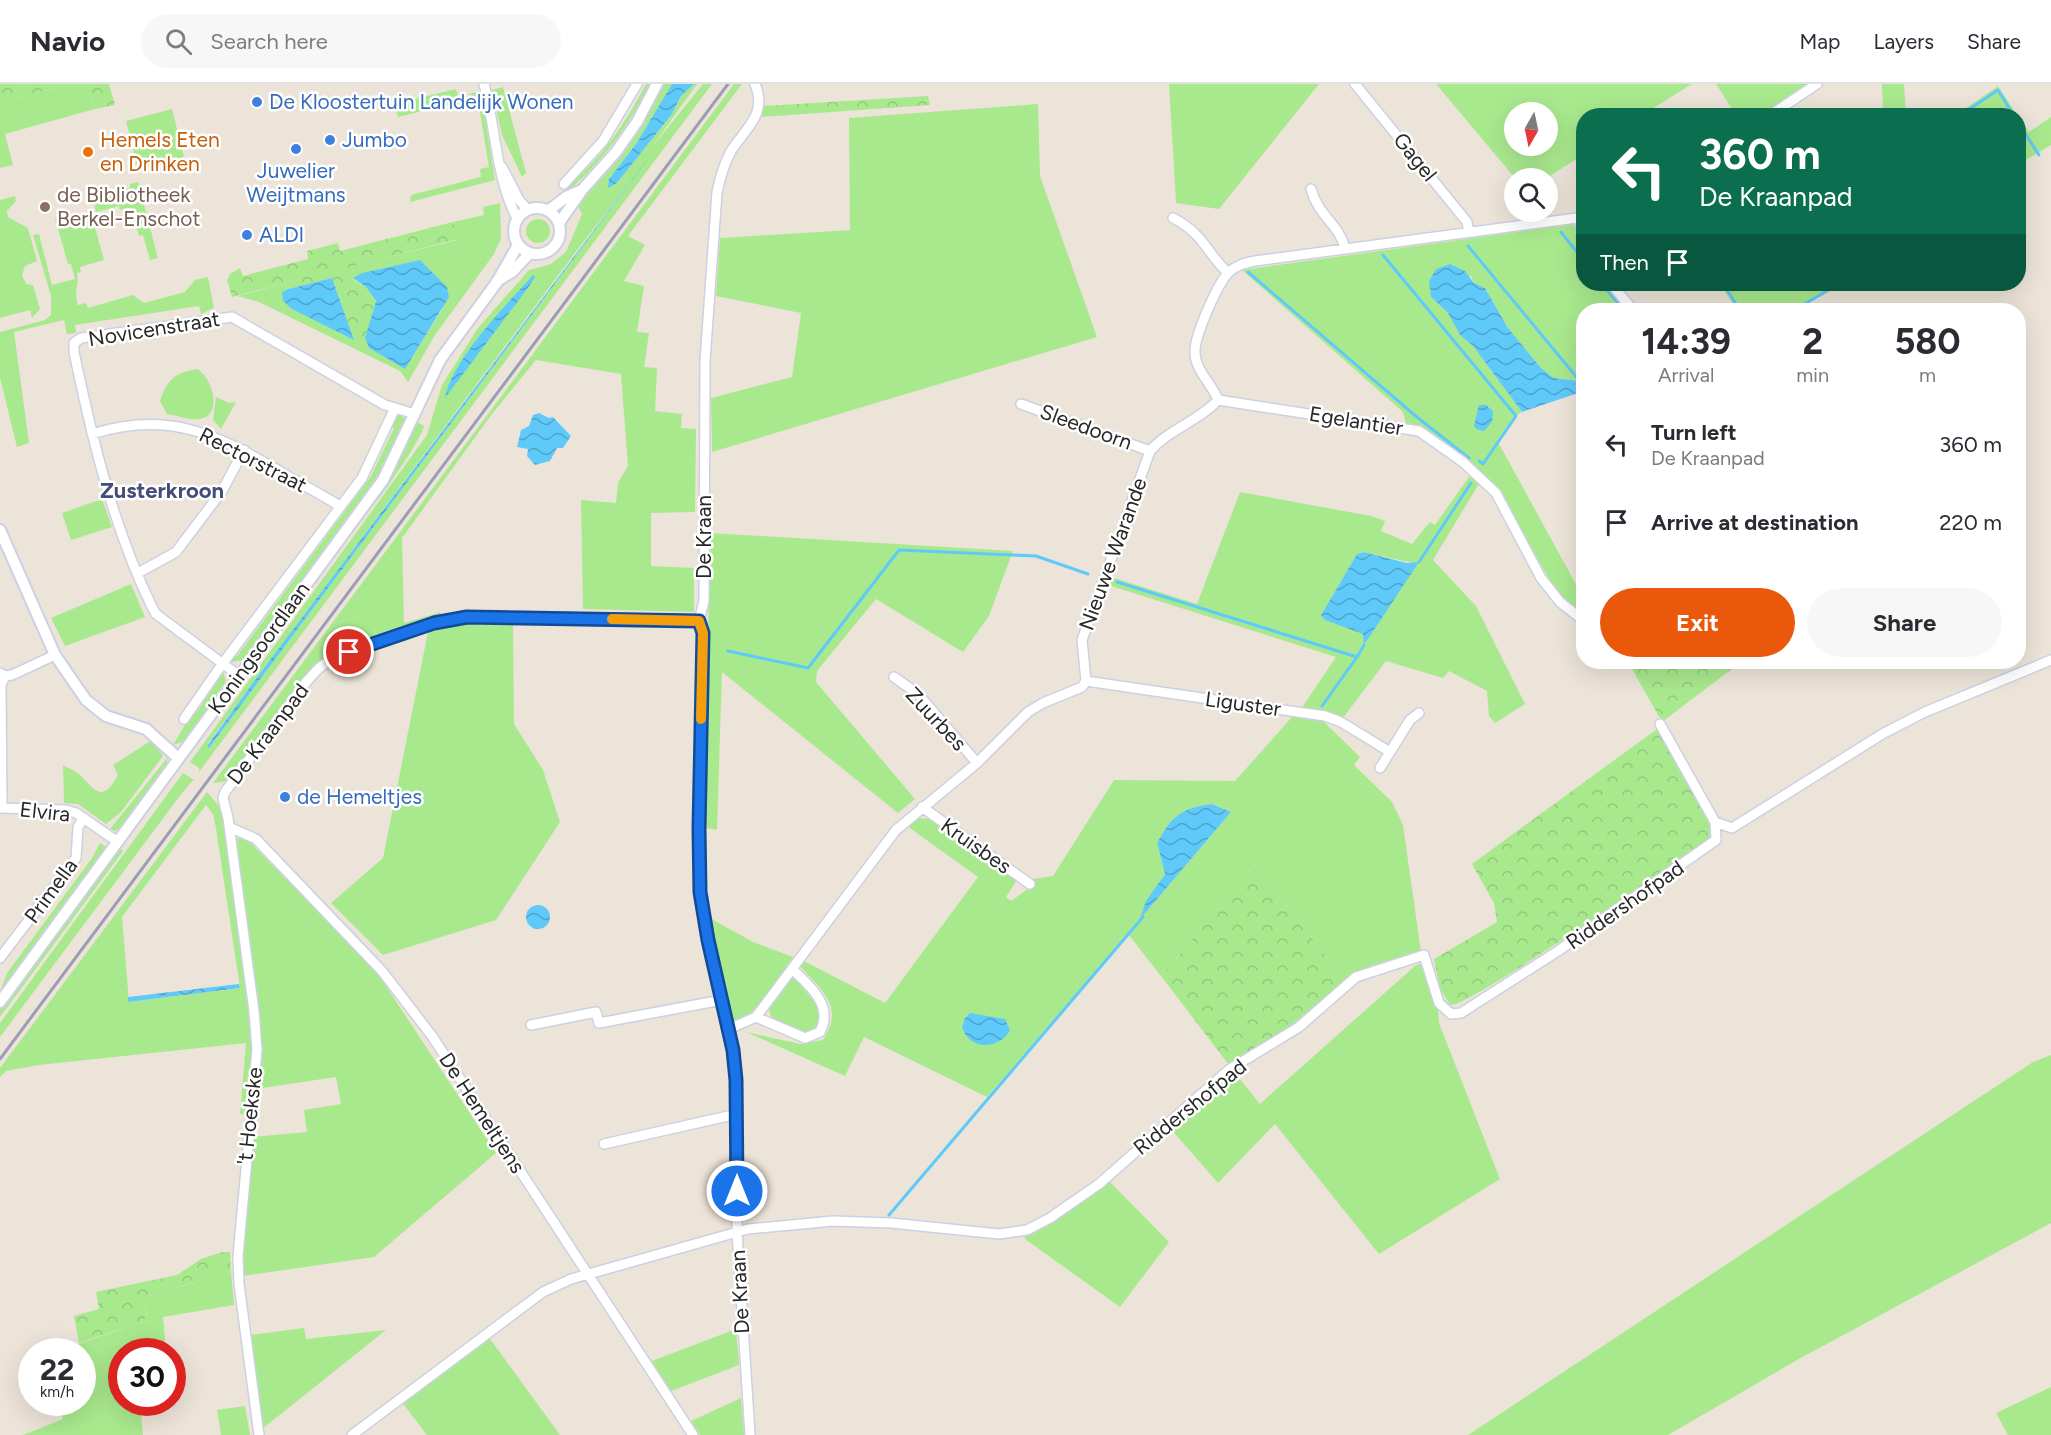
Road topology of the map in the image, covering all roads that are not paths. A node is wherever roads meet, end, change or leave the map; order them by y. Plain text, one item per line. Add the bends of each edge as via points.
1 (484, 84) edge
2 (637, 84) edge
3 (657, 84) edge
4 (1355, 84) edge
5 (1817, 84) edge
6 (757, 85) edge
7 (1781, 108) edge
8 (502, 167) junction
9 (564, 184) dead end
10 (1311, 189) dead end
11 (582, 190) junction
12 (528, 210) junction
13 (548, 211) junction
14 (518, 218) junction
15 (1173, 218) dead end
16 (1576, 218) edge
17 (559, 223) junction
18 (1469, 232) junction
19 (518, 245) junction
20 (1345, 249) junction
21 (530, 253) junction
22 (1228, 273) junction
23 (496, 282) junction
24 (1617, 291) edge
25 (1627, 303) edge
26 (1218, 400) junction
27 (1021, 404) dead end
28 (395, 408) junction
29 (415, 414) junction
30 (92, 434) junction
31 (244, 450) junction
32 (1150, 451) junction
33 (340, 507) junction
34 (0, 530) edge
35 (138, 573) junction
36 (1576, 615) edge
37 (699, 621) junction
38 (55, 655) junction
39 (2051, 660) edge
40 (223, 663) junction
41 (2, 675) edge
42 (238, 675) junction
43 (894, 677) dead end
44 (1086, 681) junction
45 (1419, 713) dead end
46 (184, 719) dead end
47 (1660, 724) dead end
48 (1390, 752) junction
49 (178, 759) junction
50 (977, 763) junction
51 (1380, 768) dead end
52 (223, 798) joint
53 (922, 807) junction
54 (1, 808) edge
55 (84, 818) junction
56 (1715, 822) junction
57 (229, 827) junction
58 (118, 842) junction
59 (1030, 884) dead end
60 (0, 958) edge
61 (792, 969) junction
62 (722, 1000) junction
63 (0, 1002) edge
64 (756, 1017) junction
65 (531, 1025) dead end
66 (729, 1029) junction
67 (737, 1114) junction
68 (604, 1144) dead end
69 (737, 1232) junction
70 (588, 1276) junction
71 (259, 1435) edge
72 (352, 1435) edge
73 (693, 1435) edge
74 (750, 1435) edge

1 - 8 street
2 - 9 street via 603,141
3 - 11 street via 616,152
4 - 18 street, Gagel via 1467,222
5 - 7 street
6 - 37 street, De Kraan via 757,115 732,150 717,192 705,361 704,601
8 - 12 street
8 - 14 street via 501,182
10 - 20 street via 1315,204 1343,239
11 - 13 street
11 - 17 street
12 - 13 street
12 - 14 street
13 - 17 street
14 - 19 street via 514,227
15 - 22 street via 1198,234
16 - 18 street
17 - 21 street via 554,247 547,252
18 - 20 street
19 - 21 street
19 - 23 street, Koningsoordlaan
20 - 22 street via 1241,264
21 - 23 street, Koningsoordlaan
22 - 26 street via 1195,343 1197,363
23 - 29 street, Koningsoordlaan via 445,352
24 - 25 street
26 - 32 street, Nieuwe Warande
26 - 36 street, Egelantier via 1419,431 1463,462 1496,493 1541,578
27 - 32 street, Sleedoorn
28 - 29 street, Novicenstraat
28 - 30 street, Novicenstraat via 232,317 223,317 81,338 74,343
28 - 33 street, Koningsoordlaan via 369,465
29 - 42 street, Koningsoordlaan via 383,480
30 - 31 street, Rectorstraat via 135,424 172,425 219,438
30 - 35 street, Novicenstraat
31 - 33 street, Rectorstraat
31 - 35 street via 222,491 176,552
32 - 44 street, Nieuwe Warande via 1082,640
33 - 40 street, Koningsoordlaan
34 - 38 street
35 - 40 street, Novicenstraat via 156,614
37 - 52 street, De Kraanpad via 467,617 434,623 349,652 322,665 307,681
37 - 62 street, De Kraan via 703,633 700,892
38 - 41 street
38 - 49 street via 95,710 146,729
39 - 56 street via 1884,733 1732,828
40 - 42 street, Novicenstraat
40 - 46 street, Koningsoordlaan
41 - 54 street
42 - 49 street, Koningsoordlaan
43 - 50 street, Zuurbes via 918,694
44 - 48 street, Liguster via 1325,716
44 - 50 street via 1072,693 1028,712
45 - 48 street via 1410,720
47 - 56 street
48 - 51 street
49 - 58 street, Koningsoordlaan
50 - 53 street
52 - 57 street, 't Hoekske
53 - 59 street, Kruisbes
53 - 61 street via 883,844
54 - 55 street, Elvira via 66,810
55 - 58 street, Elvira
55 - 60 street, Primella via 78,827 76,858
56 - 69 street, Riddershofpad via 1716,840 1558,951 1461,1012 1451,1014 1439,1004 1424,954 1356,977 1299,1027 1230,1069 1099,1184 1027,1230 999,1234 833,1221
57 - 70 street, De Hemeltjens via 256,839 399,991
57 - 71 street, 't Hoekske via 256,1028 255,1080 238,1256
58 - 63 street, Koningsoordlaan
61 - 64 street
61 - 64 street via 814,989 825,1010 820,1032 805,1038
62 - 65 street via 598,1023 596,1012
62 - 66 street, De Kraan
64 - 66 street
66 - 67 street, De Kraan
67 - 68 street
67 - 69 street, De Kraan
69 - 70 street, Riddershofpad
69 - 74 street, De Kraan
70 - 72 street via 543,1292
70 - 73 street, De Hemeltjens

